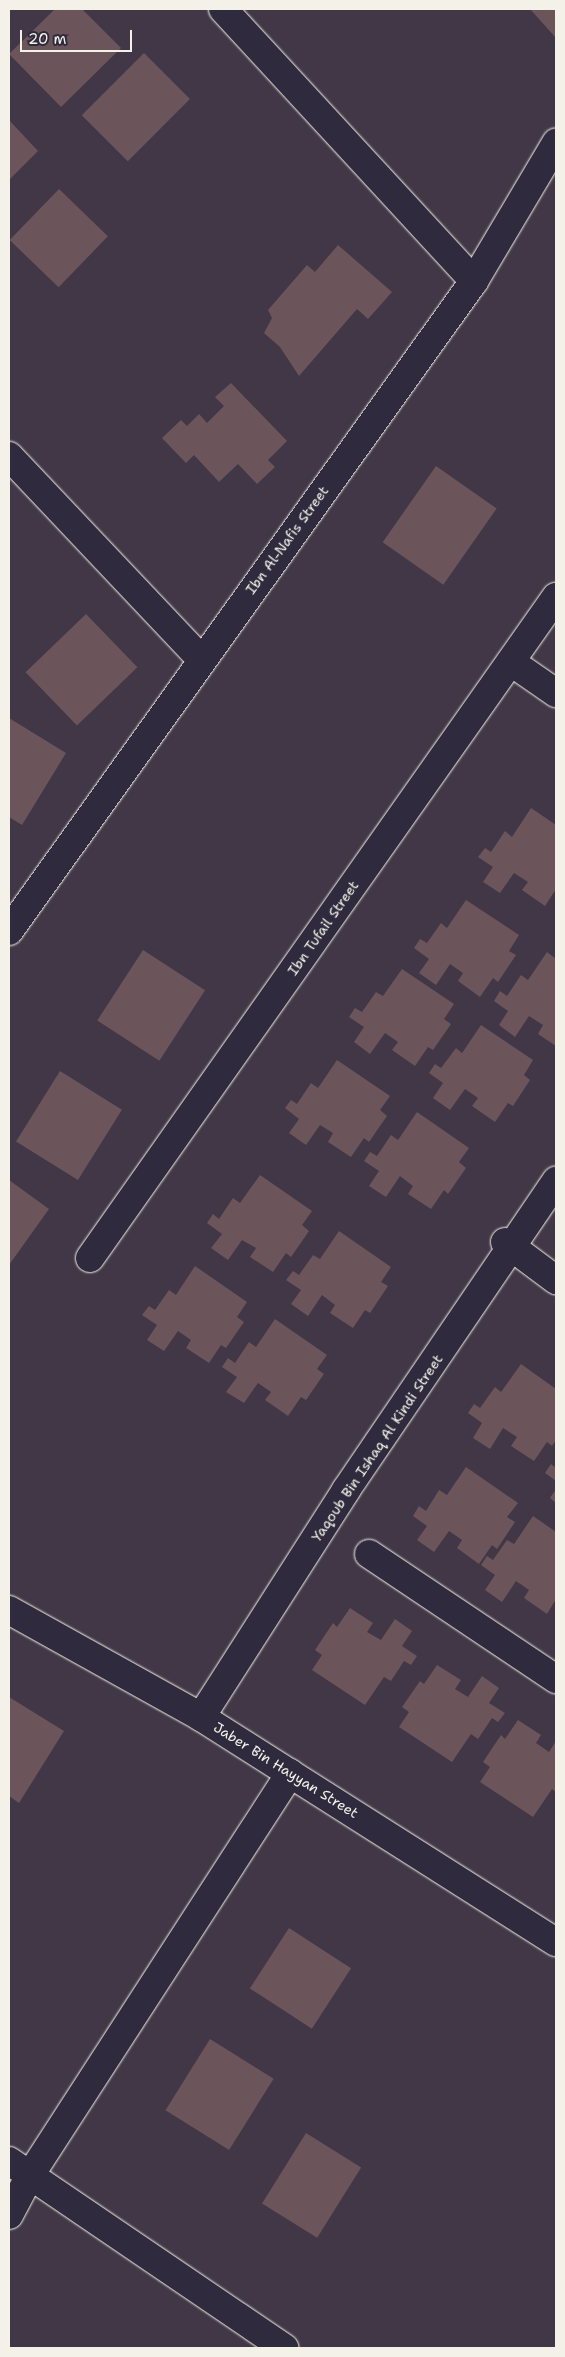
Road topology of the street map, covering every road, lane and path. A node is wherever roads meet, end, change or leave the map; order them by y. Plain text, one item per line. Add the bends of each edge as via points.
1 (223, 9) edge
2 (556, 143) edge
3 (474, 282) junction
4 (9, 456) edge
5 (556, 597) edge
6 (201, 659) junction
7 (511, 662) junction
8 (556, 693) edge
9 (9, 931) edge
10 (556, 1182) edge
11 (509, 1245) junction
12 (90, 1258) dead end
13 (556, 1280) edge
14 (370, 1554) dead end
15 (9, 1610) edge
16 (556, 1678) edge
17 (201, 1717) junction
18 (290, 1773) junction
19 (556, 1942) edge
20 (19, 2169) edge
21 (9, 2215) edge
22 (284, 2348) edge

1 - 3 street
2 - 3 street, Ibn Al-Nafis Street
3 - 6 street, Ibn Al-Nafis Street
4 - 6 street
5 - 7 street, Ibn Tufail Street
6 - 9 street, Ibn Al-Nafis Street
7 - 8 street
7 - 12 street, Ibn Tufail Street
10 - 11 street, Yaqoub Bin Ishaq Al Kindi Street
11 - 13 street
11 - 17 street, Yaqoub Bin Ishaq Al Kindi Street via 346,1490
14 - 16 street
15 - 17 street, Jaber Bin Hayyan Street
17 - 18 street, Jaber Bin Hayyan Street
18 - 19 street, Jaber Bin Hayyan Street
18 - 20 street
20 - 21 street
20 - 22 street

